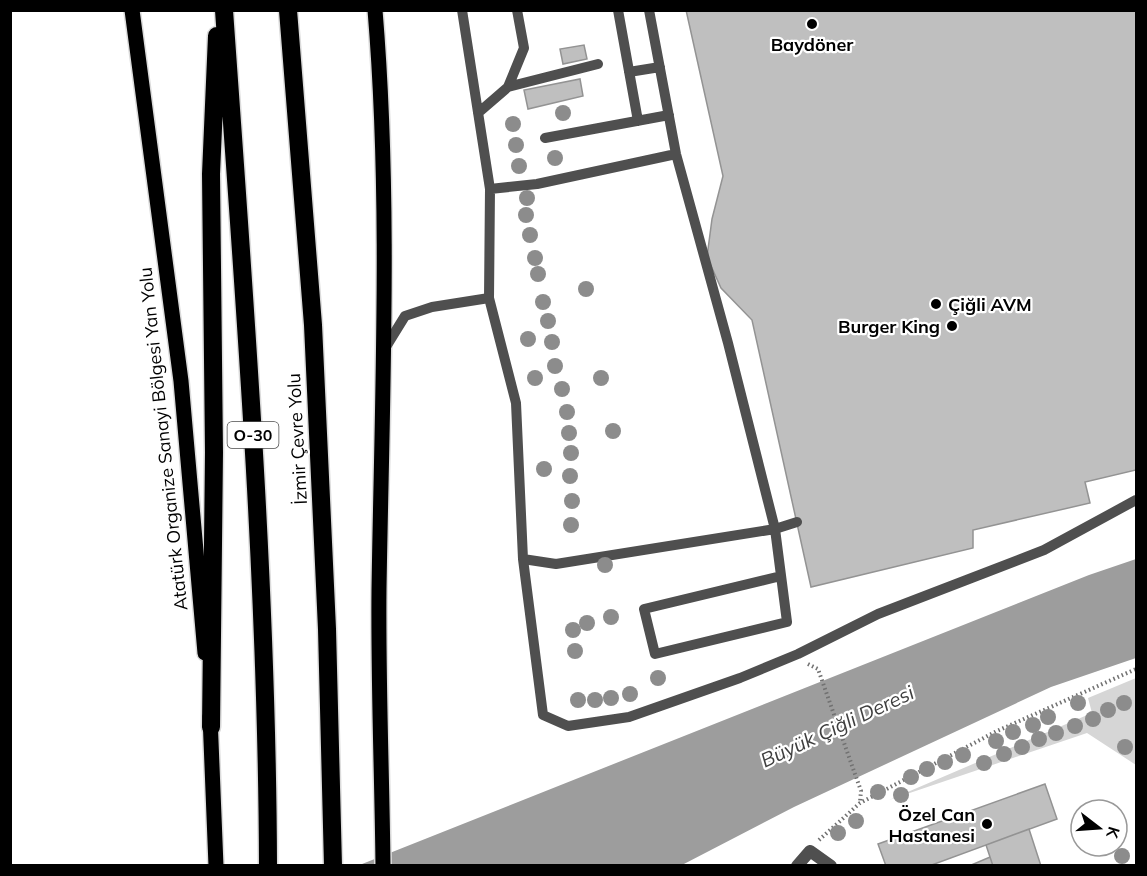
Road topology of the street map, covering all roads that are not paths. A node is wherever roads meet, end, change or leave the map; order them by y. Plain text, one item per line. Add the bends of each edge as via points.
1 (132, 10) edge
2 (140, 10) edge
3 (218, 10) edge
4 (224, 10) edge
5 (288, 10) edge
6 (375, 10) edge
7 (462, 10) edge
8 (517, 10) edge
9 (618, 10) edge
10 (649, 10) edge
11 (598, 64) dead end
12 (660, 67) junction
13 (629, 72) junction
14 (140, 80) junction
15 (508, 87) junction
16 (478, 113) junction
17 (669, 115) junction
18 (638, 121) junction
19 (545, 138) dead end
20 (676, 154) junction
21 (490, 189) junction
22 (489, 298) junction
23 (384, 350) junction
24 (1137, 500) edge
25 (797, 522) dead end
26 (775, 530) junction
27 (523, 559) junction
28 (781, 576) junction
29 (211, 727) junction
30 (268, 863) edge
31 (216, 866) edge
32 (333, 866) edge
33 (383, 866) edge
34 (797, 866) edge
35 (831, 866) edge

1 - 14 main road, Atatürk Organize Sanayi Bölgesi Yan Yolu
2 - 14 lane
3 - 29 highway via 211,174
4 - 30 highway, O-30 via 263,617
5 - 32 highway, İzmir Çevre Yolu via 313,325
6 - 23 main road via 382,95
7 - 16 lane
8 - 15 lane via 524,48
9 - 13 lane
10 - 12 lane
11 - 15 lane
12 - 13 lane
12 - 17 lane
13 - 18 lane
14 - 29 main road, Atatürk Organize Sanayi Bölgesi Yan Yolu via 181,381
15 - 16 lane
16 - 21 lane
17 - 18 lane
17 - 20 lane
18 - 19 lane
20 - 21 lane via 537,184
20 - 26 lane
21 - 22 lane
22 - 23 lane via 432,307 405,316
22 - 27 lane via 516,404
23 - 33 main road via 379,594
24 - 27 lane via 1044,550 878,614 740,678 629,717 568,726 543,716
25 - 26 lane
26 - 27 lane via 556,564
26 - 28 lane
28 - 28 lane via 644,609 655,654 787,622
29 - 31 main road, Atatürk Organize Sanayi Bölgesi Yan Yolu
34 - 35 street via 810,851

